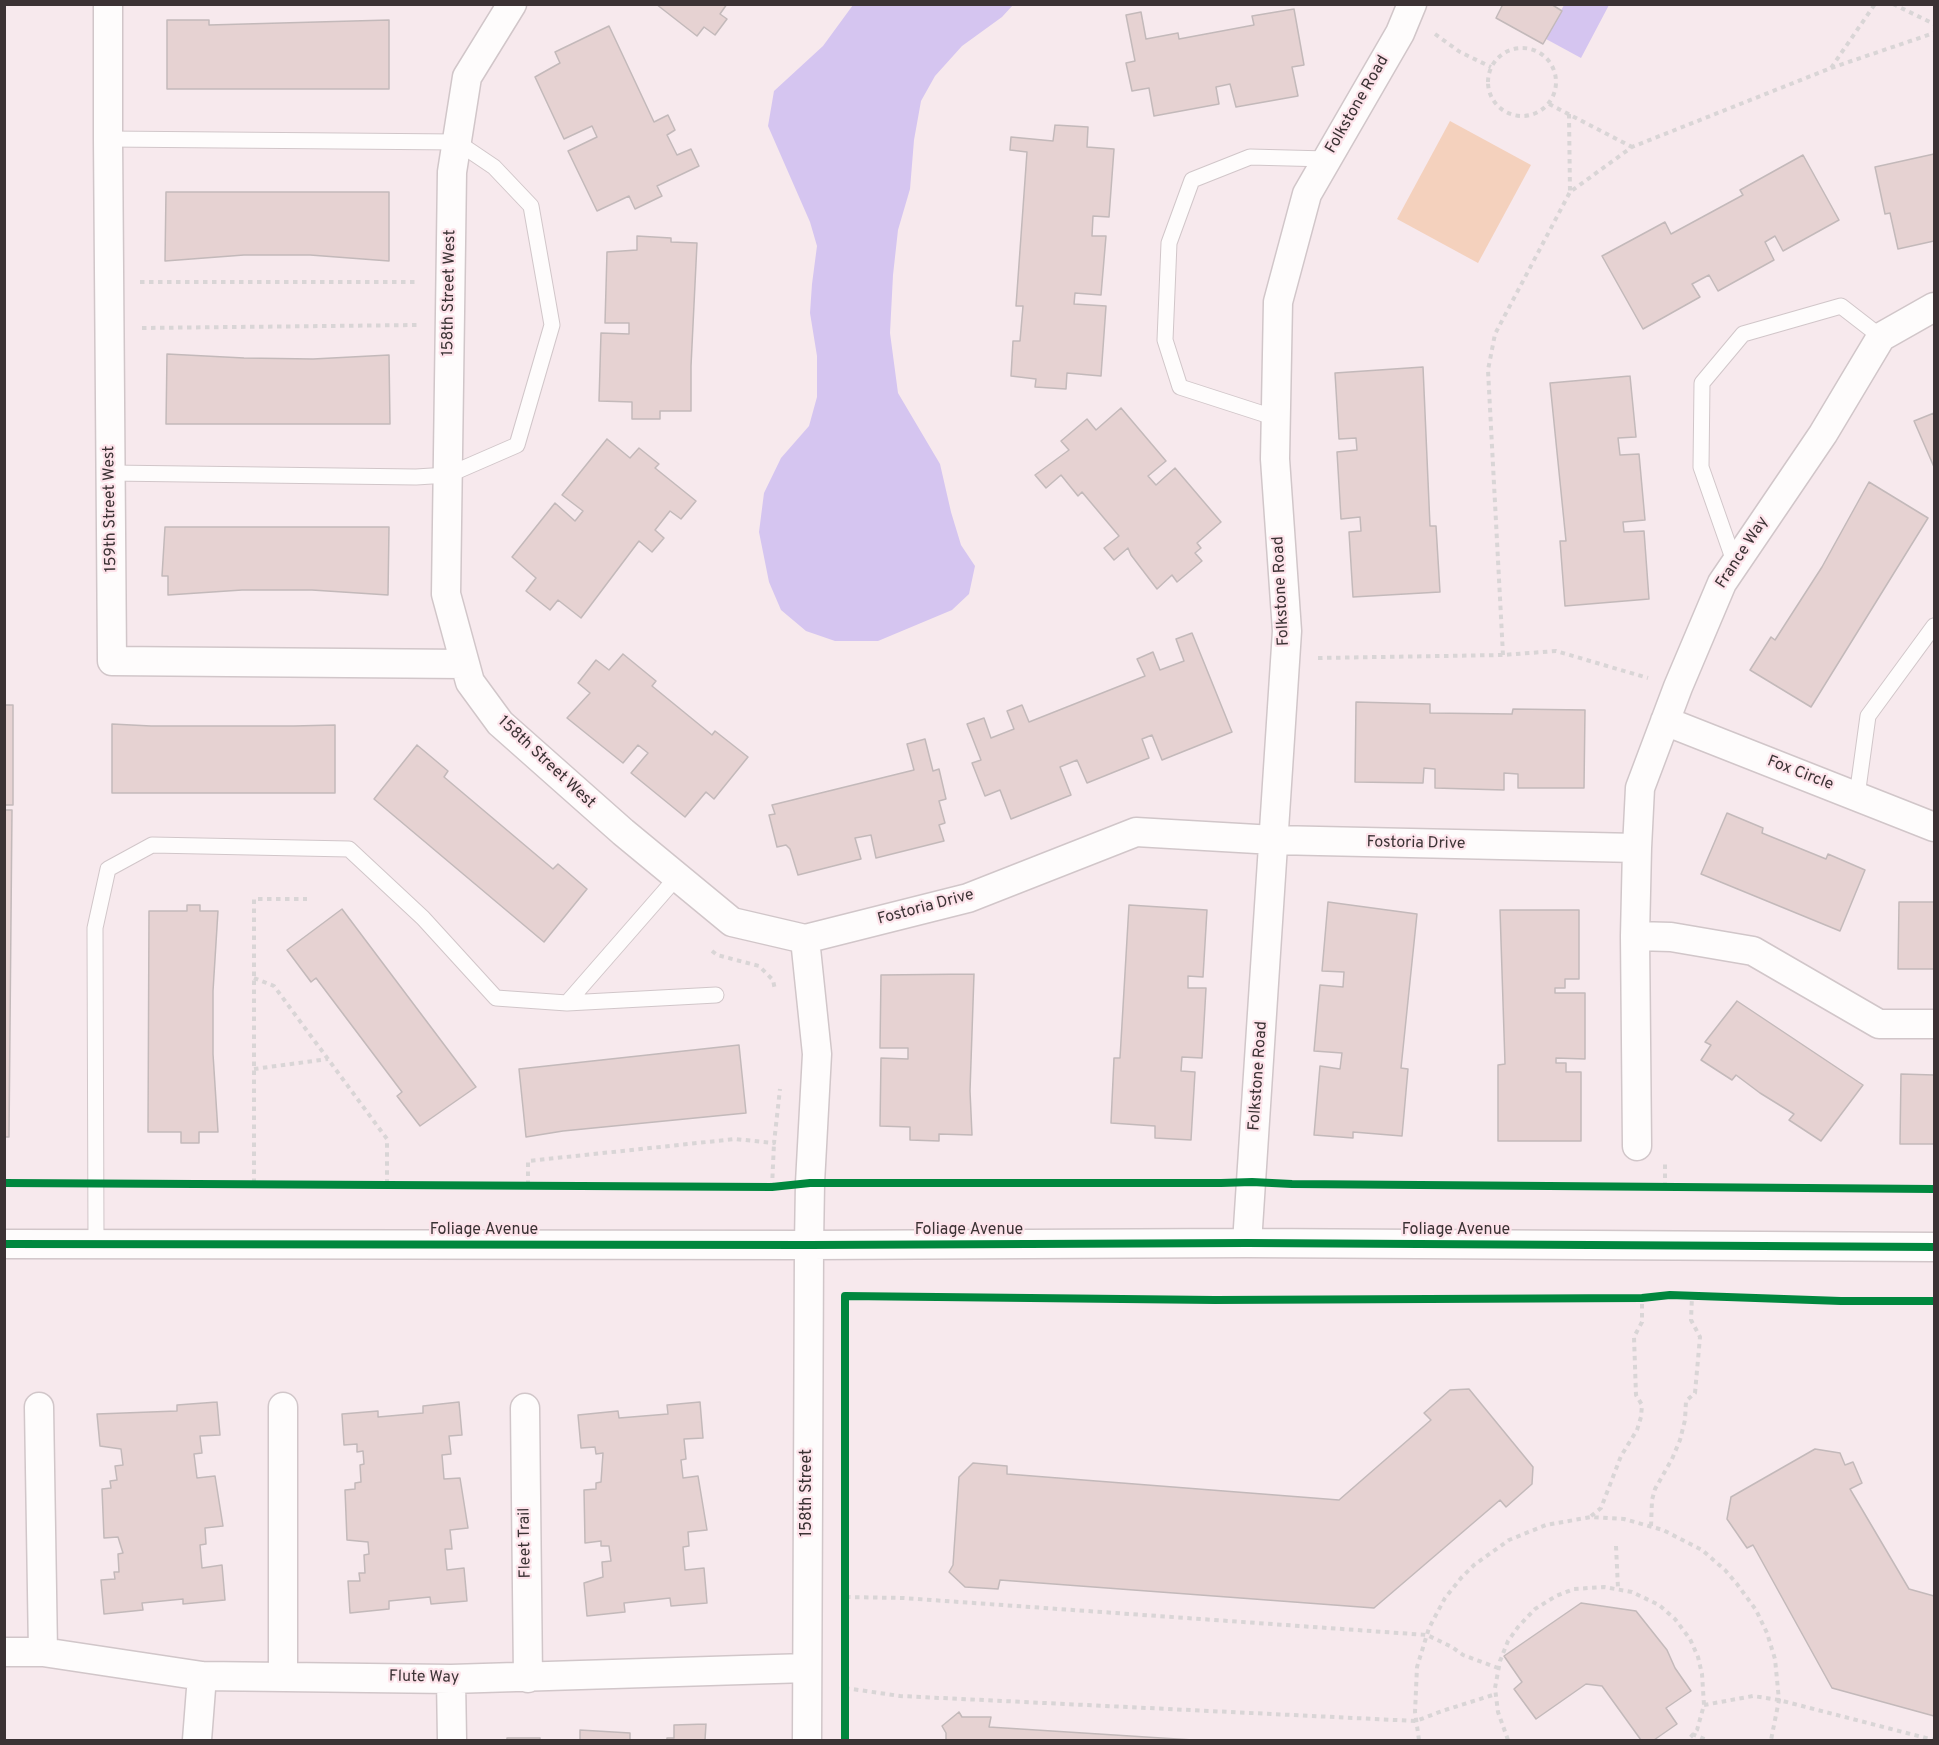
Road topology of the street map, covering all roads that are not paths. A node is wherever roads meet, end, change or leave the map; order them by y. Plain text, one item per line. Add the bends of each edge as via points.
1 (108, 4) edge
2 (512, 4) edge
3 (1409, 11) edge
4 (108, 139) junction
5 (457, 142) junction
6 (1327, 159) junction
7 (1935, 307) edge
8 (1881, 337) junction
9 (1276, 418) junction
10 (110, 472) junction
11 (448, 475) junction
12 (1735, 564) junction
13 (1935, 626) edge
14 (464, 664) junction
15 (1665, 721) junction
16 (1857, 796) junction
17 (1935, 827) edge
18 (1274, 840) junction
19 (1637, 848) junction
20 (677, 877) junction
21 (1635, 936) junction
22 (805, 939) junction
23 (716, 995) dead end
24 (567, 1003) junction
25 (1935, 1023) edge
26 (1637, 1146) dead end
27 (1247, 1243) junction
28 (4, 1244) edge
29 (96, 1244) junction
30 (808, 1245) junction
31 (1935, 1248) edge
32 (39, 1407) dead end
33 (283, 1407) dead end
34 (525, 1408) dead end
35 (4, 1652) edge
36 (43, 1652) junction
37 (807, 1668) junction
38 (202, 1676) junction
39 (283, 1676) junction
40 (528, 1678) junction
41 (451, 1679) junction
42 (197, 1740) edge
43 (452, 1740) edge
44 (807, 1740) edge

1 - 4 street, 159th Street West
2 - 5 street, 158th Street West via 467,77
3 - 6 street, Folkstone Road
4 - 5 lane
4 - 10 street, 159th Street West
5 - 11 street, 158th Street West via 452,172
5 - 11 lane via 494,167 531,206 552,325 517,445
6 - 9 street, Folkstone Road via 1307,194 1278,302
6 - 9 lane via 1250,158 1192,180 1169,243 1165,340 1180,387
7 - 8 street, France Way
8 - 12 street, France Way
8 - 12 lane via 1841,306 1743,334 1702,383 1701,467
9 - 18 street, Folkstone Road via 1275,459 1287,631
10 - 11 lane
10 - 14 street, 159th Street West via 112,661
11 - 14 street, 158th Street West via 447,594
12 - 15 street, France Way via 1722,583
13 - 16 lane via 1868,716
14 - 20 street, 158th Street West via 470,682 500,723
15 - 16 street, Fox Circle
15 - 19 street, France Way via 1640,788
16 - 17 street, Fox Circle
18 - 19 street, Fostoria Drive
18 - 22 street, Fostoria Drive via 1136,832 968,898
18 - 27 street, Folkstone Road
19 - 21 street
20 - 22 street, 158th Street West via 732,922
20 - 24 lane
21 - 25 street via 1671,937 1753,951 1879,1024
21 - 26 street
22 - 30 street via 817,1054
23 - 24 lane
24 - 29 lane via 496,998 423,918 349,849 152,845 108,869 95,928
27 - 30 street, Foliage Avenue
27 - 31 street, Foliage Avenue
28 - 29 street, Foliage Avenue
29 - 30 street, Foliage Avenue
30 - 37 street, 158th Street
32 - 36 street
33 - 39 street
34 - 40 street, Fleet Trail
35 - 36 street, Flute Way
36 - 38 street, Flute Way
37 - 40 street, Flute Way
37 - 44 street, 158th Street
38 - 39 street, Flute Way
38 - 42 street
39 - 41 street, Flute Way
40 - 41 street, Flute Way
41 - 43 street

